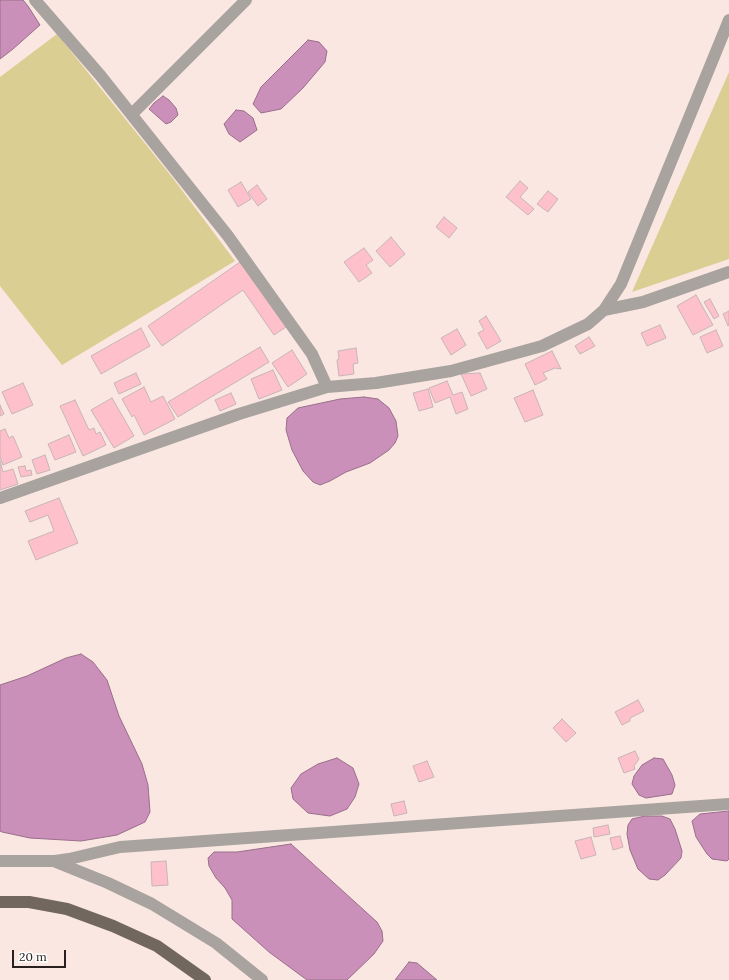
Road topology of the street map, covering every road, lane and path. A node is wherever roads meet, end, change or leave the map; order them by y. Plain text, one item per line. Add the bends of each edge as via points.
1 (35, 0) edge
2 (246, 0) edge
3 (729, 20) edge
4 (132, 114) junction
5 (729, 272) edge
6 (604, 310) junction
7 (327, 387) junction
8 (0, 498) edge
9 (729, 804) edge
10 (0, 861) edge
11 (55, 861) junction
12 (0, 902) edge
13 (205, 980) edge
14 (262, 980) edge

1 - 4 street
2 - 4 street
3 - 6 street via 621,284
4 - 7 street via 232,242 312,354
5 - 6 street via 643,302
6 - 7 street via 588,324 542,346 451,371 376,383
7 - 8 street via 232,416
9 - 11 street via 120,847
10 - 11 street
11 - 14 street via 152,904 216,943
12 - 13 main road via 29,902 67,909 113,926 157,946

